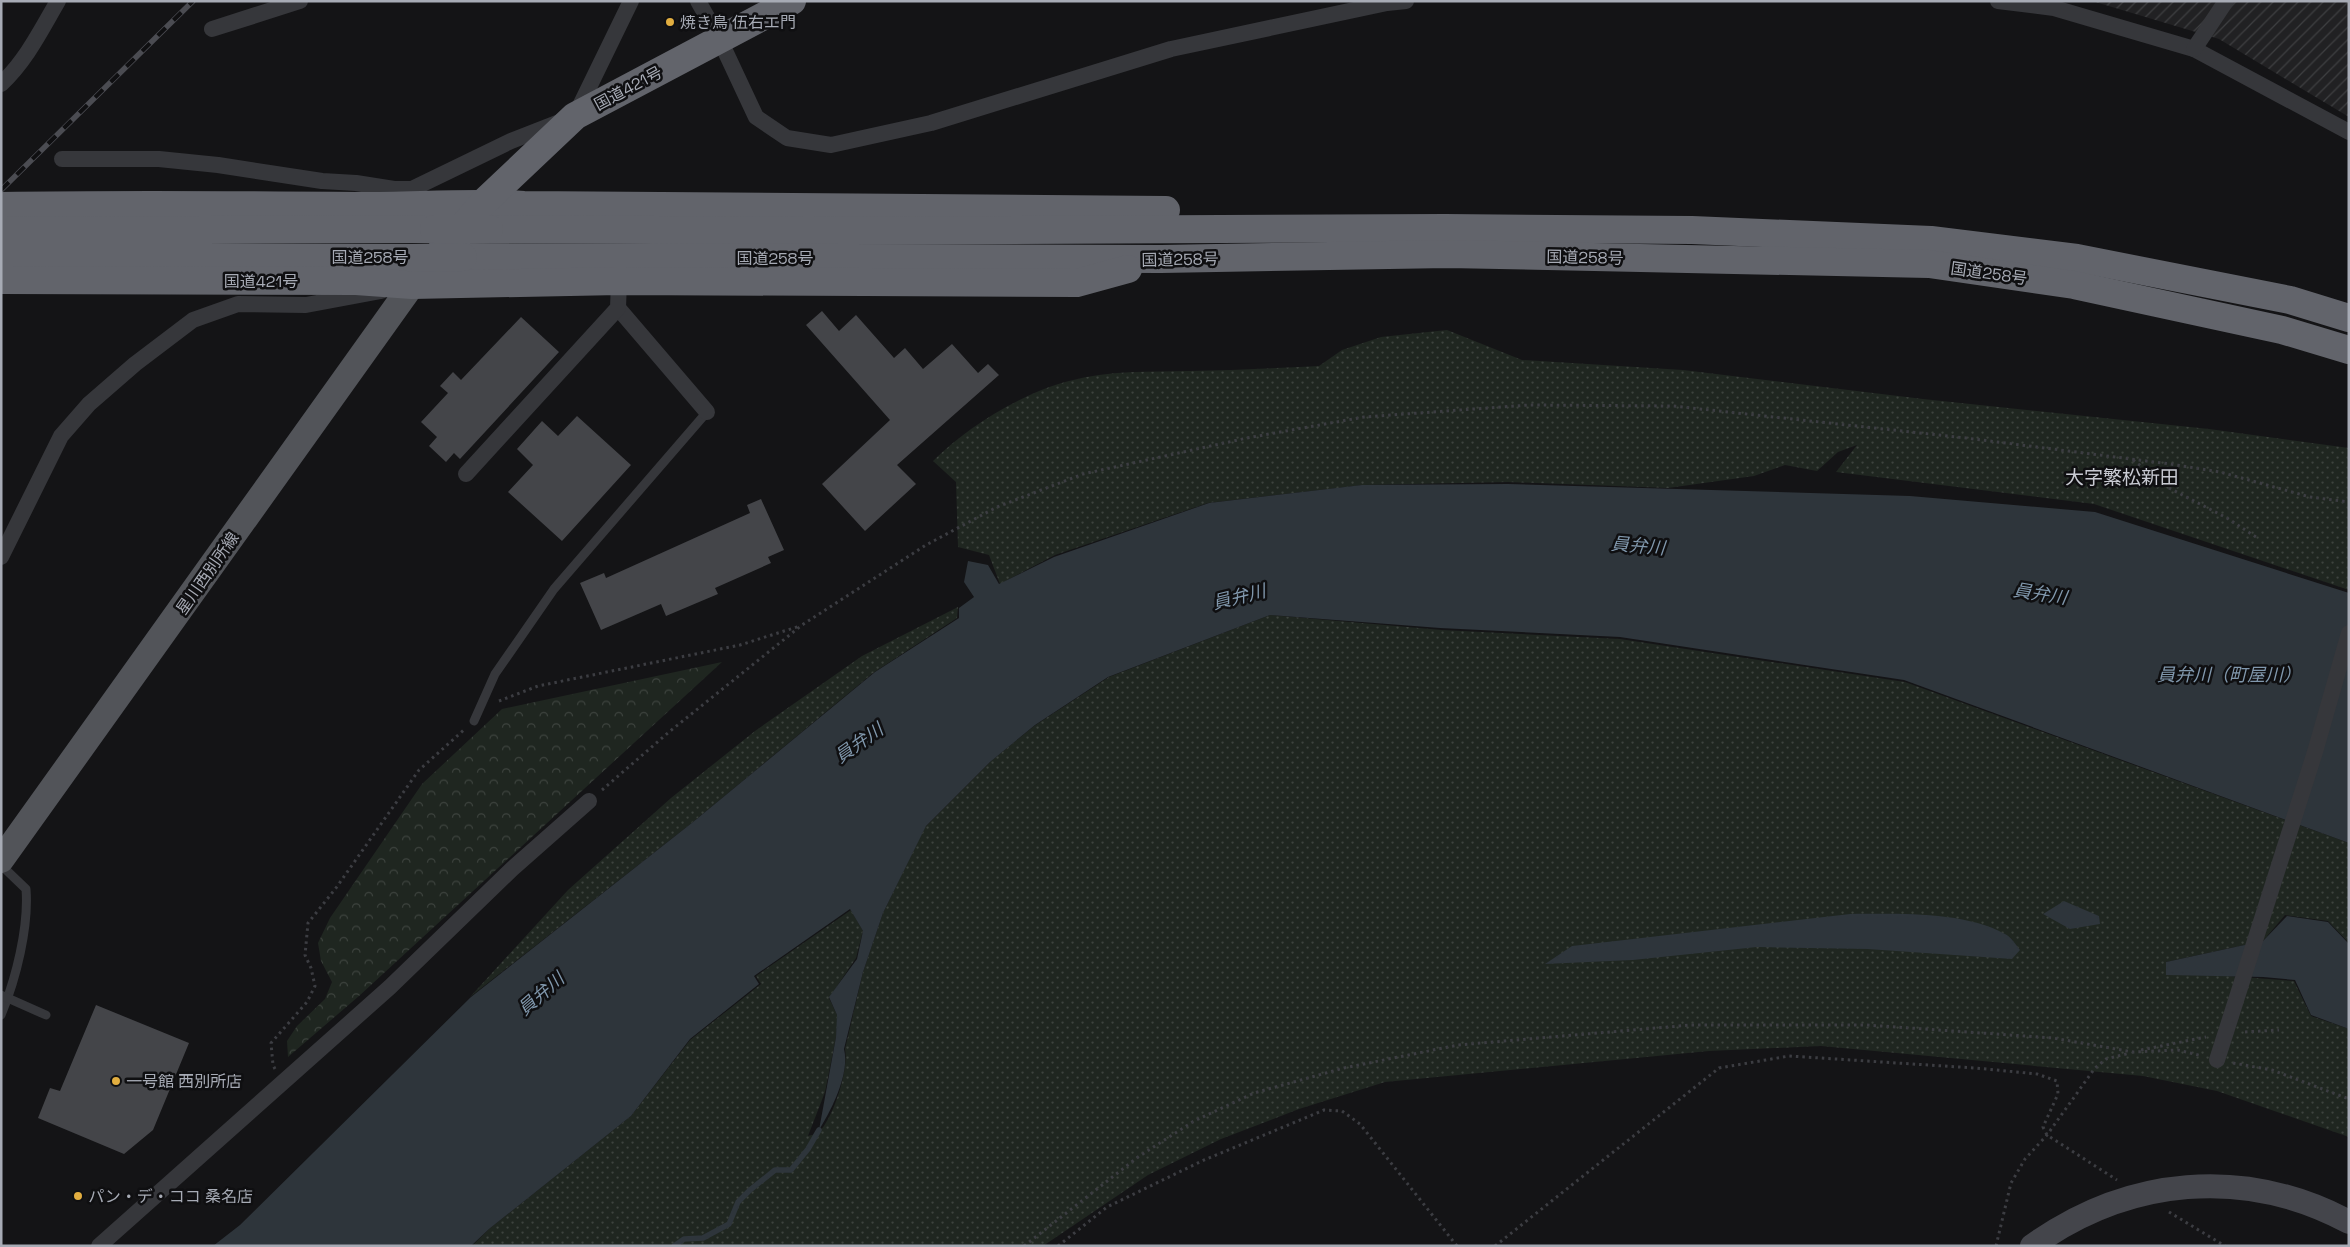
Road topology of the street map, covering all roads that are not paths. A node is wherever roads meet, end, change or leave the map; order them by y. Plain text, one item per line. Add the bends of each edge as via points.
1 (58, 1) edge
2 (300, 1) edge
3 (631, 1) edge
4 (698, 1) edge
5 (792, 1) edge
6 (1406, 1) edge
7 (1998, 1) edge
8 (2226, 1) edge
9 (1387, 2) edge
10 (212, 28) dead end
11 (719, 38) junction
12 (2194, 49) junction
13 (1, 84) edge
14 (576, 116) junction
15 (2349, 132) edge
16 (62, 159) dead end
17 (483, 203) junction
18 (8, 206) edge
19 (1281, 228) junction
20 (1, 231) edge
21 (1, 258) edge
22 (1161, 259) junction
23 (1, 280) edge
24 (618, 281) junction
25 (412, 284) junction
26 (618, 308) junction
27 (2349, 318) edge
28 (2349, 350) edge
29 (707, 412) joint
30 (466, 474) dead end
31 (1, 557) edge
32 (2349, 633) edge
33 (474, 721) road end
34 (589, 802) road end
35 (1, 860) edge
36 (1, 865) edge
37 (5, 997) edge
38 (1, 1015) edge
39 (46, 1015) dead end
40 (2217, 1060) road end
41 (2349, 1222) edge
42 (99, 1246) edge
43 (2032, 1246) edge

1 - 13 street via 25,56
2 - 10 street
3 - 14 street
4 - 11 street
5 - 11 highway, 国道421号
6 - 9 street
7 - 12 street via 2054,8
8 - 12 street
9 - 11 street via 1172,49 931,123 831,145 787,138 756,117
11 - 14 highway, 国道421号
12 - 15 street
14 - 16 street via 511,141 412,188 394,190 159,159
14 - 17 highway, 国道421号
17 - 18 highway
17 - 19 highway via 524,206 1182,210
17 - 25 highway, 国道421号
19 - 20 highway, 国道258号, bridge
19 - 27 highway, 国道258号 via 1692,230 1931,240 2077,258 2290,300
21 - 22 highway, 国道258号, bridge
22 - 24 highway via 1077,282
22 - 28 highway, 国道258号 via 1448,254 1930,264 2074,285 2282,330
23 - 25 highway, 国道421号
24 - 25 highway
24 - 26 street
25 - 31 street via 306,305 238,304 193,320 96,398 61,436
25 - 35 main road, 星川西別所線
26 - 29 street
26 - 30 street
29 - 33 lane via 554,589 495,674
32 - 40 street, bridge
34 - 42 street via 512,868 390,987
36 - 37 lane via 26,889 28,912
37 - 38 lane
37 - 39 lane
41 - 43 main road via 2319,1206 2266,1191 2217,1186 2173,1188 2138,1194 2100,1207

